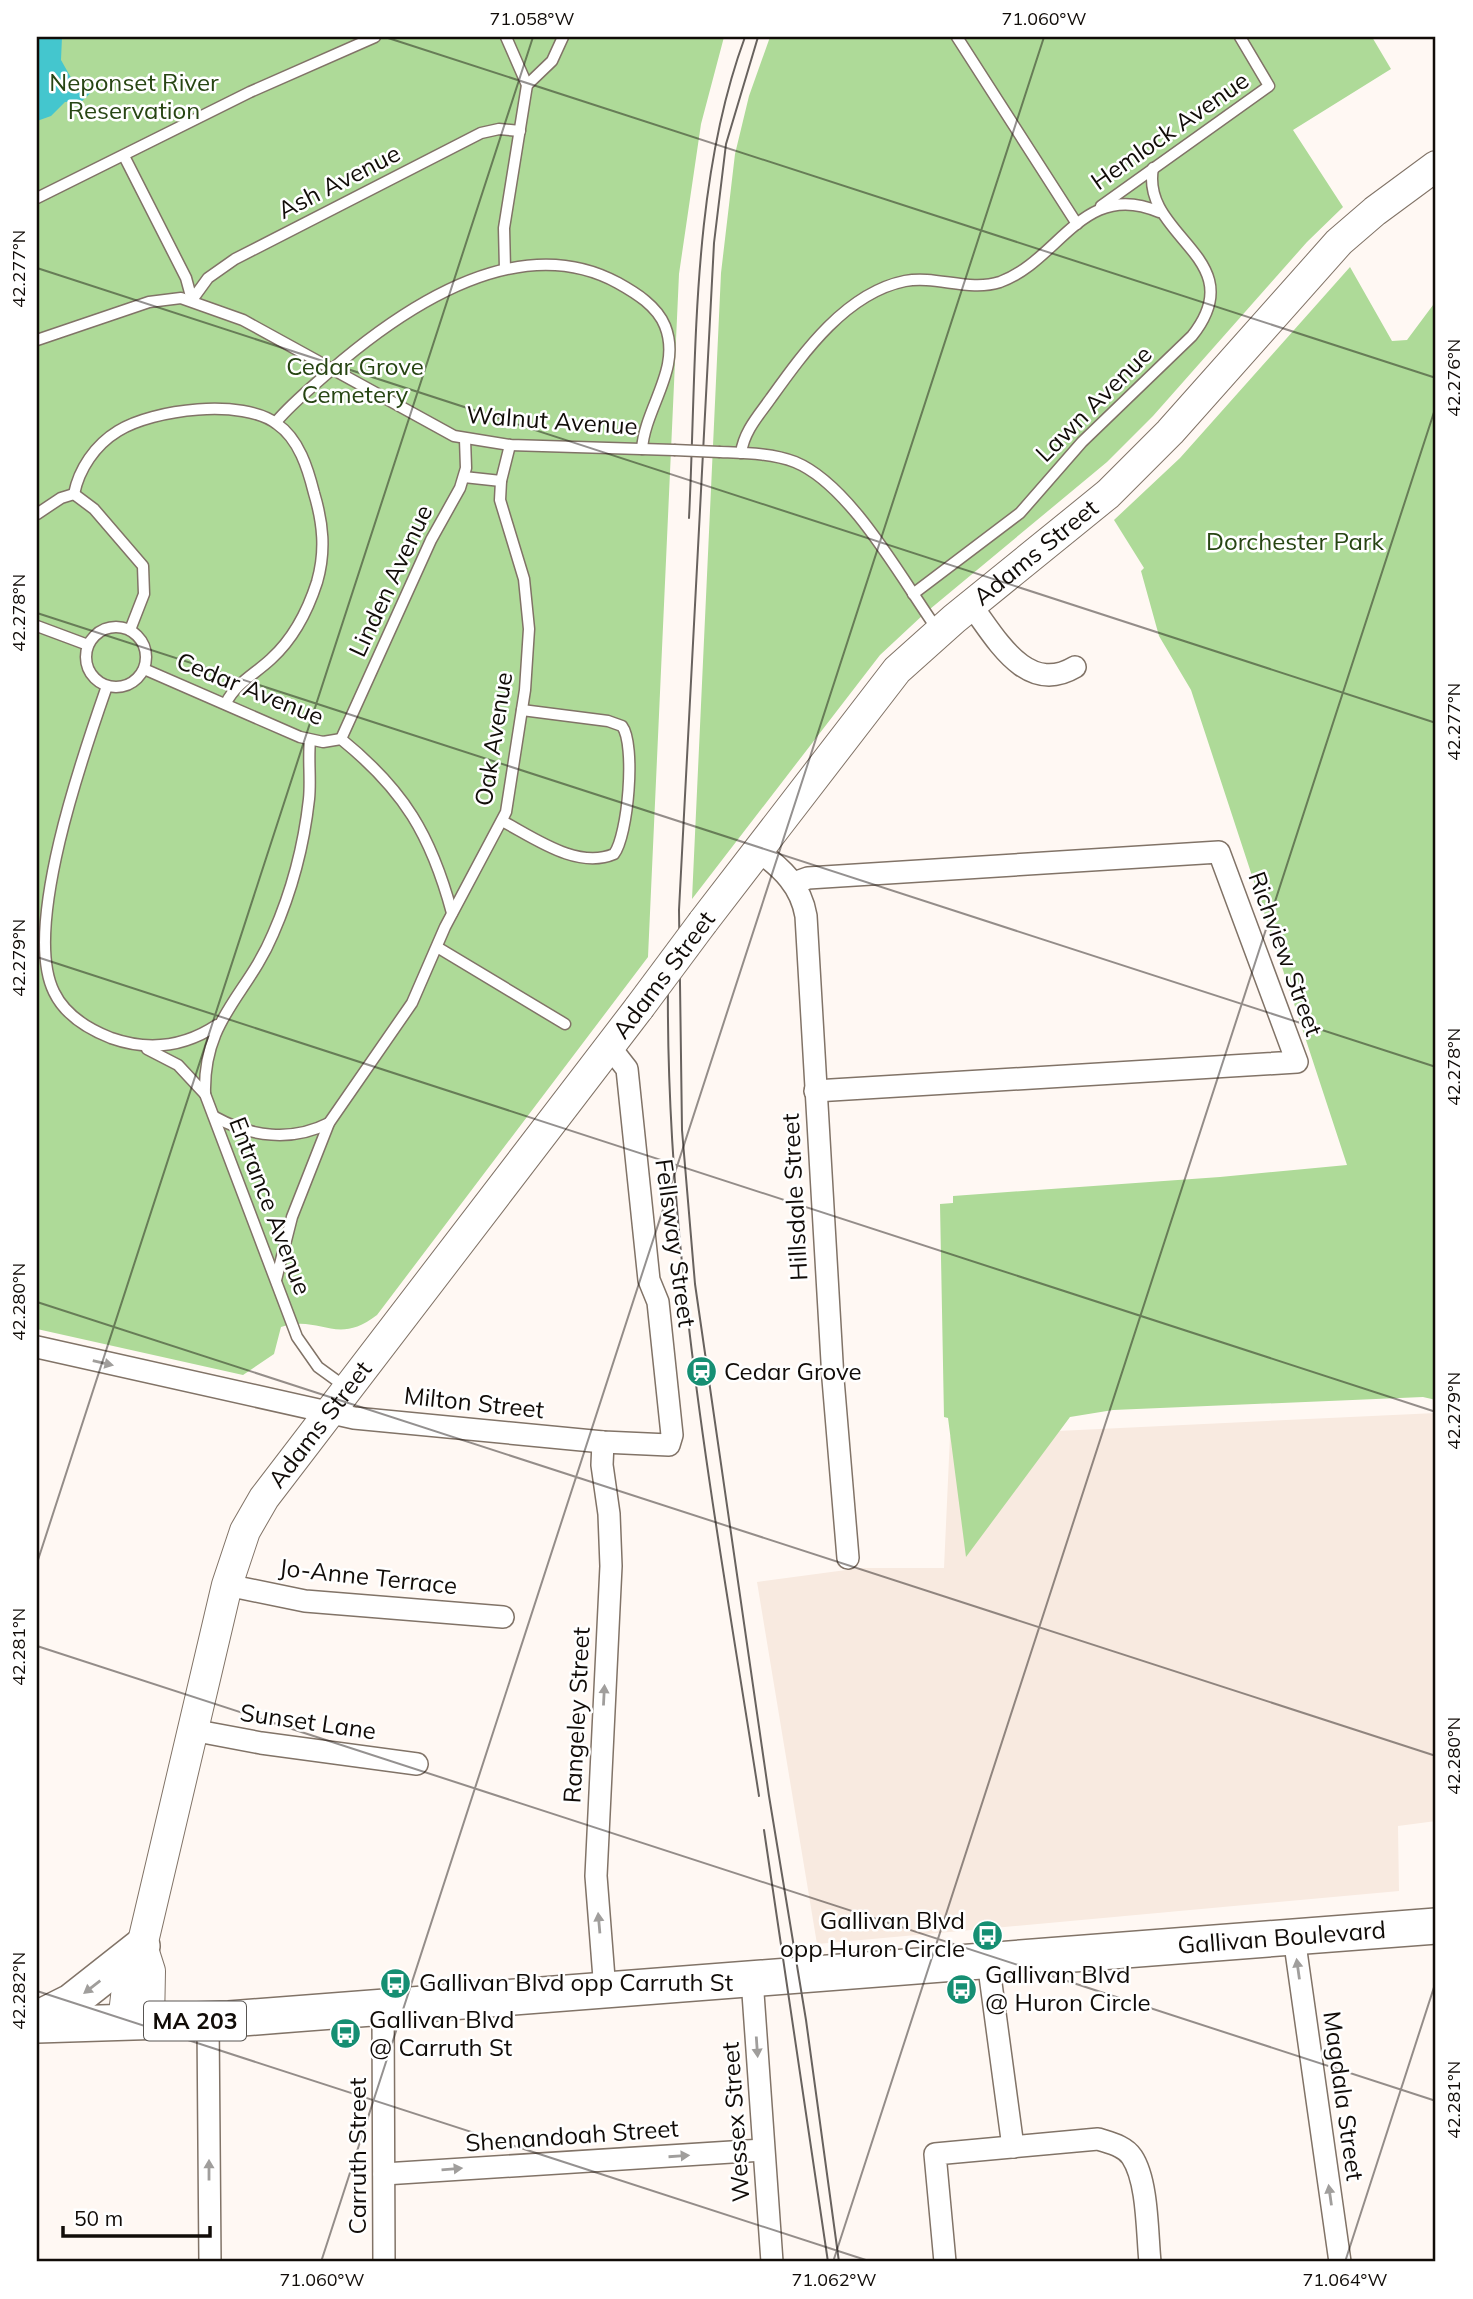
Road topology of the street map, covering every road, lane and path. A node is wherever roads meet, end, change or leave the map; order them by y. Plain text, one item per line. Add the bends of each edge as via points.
1 (375, 37) edge
2 (506, 37) edge
3 (564, 37) edge
4 (957, 37) edge
5 (1240, 37) edge
6 (527, 85) junction
7 (520, 131) junction
8 (124, 156) junction
9 (1436, 166) edge
10 (1153, 168) junction
11 (37, 198) edge
12 (1096, 209) junction
13 (1159, 212) junction
14 (1077, 224) junction
15 (505, 269) junction
16 (192, 300) junction
17 (37, 340) edge
18 (333, 368) junction
19 (276, 422) junction
20 (465, 439) junction
21 (510, 445) junction
22 (642, 449) junction
23 (741, 453) junction
24 (464, 477) junction
25 (500, 481) junction
26 (74, 494) junction
27 (37, 514) edge
28 (913, 594) junction
29 (971, 605) junction
30 (37, 626) edge
31 (130, 630) junction
32 (939, 632) junction
33 (88, 645) junction
34 (1075, 667) dead end
35 (144, 669) junction
36 (107, 685) junction
37 (226, 703) junction
38 (522, 710) junction
39 (341, 739) junction
40 (310, 740) junction
41 (502, 821) junction
42 (758, 851) junction
43 (794, 884) junction
44 (452, 913) junction
45 (437, 947) junction
46 (42, 970) edge
47 (565, 1024) dead end
48 (217, 1025) junction
49 (609, 1046) junction
50 (144, 1048) junction
51 (815, 1091) junction
52 (205, 1094) junction
53 (215, 1117) junction
54 (329, 1123) junction
55 (276, 1280) junction
56 (37, 1348) edge
57 (349, 1389) junction
58 (330, 1414) junction
59 (603, 1442) junction
60 (662, 1446) joint
61 (848, 1558) dead end
62 (228, 1585) junction
63 (503, 1616) dead end
64 (192, 1730) junction
65 (417, 1764) dead end
66 (1436, 1926) edge
67 (1294, 1937) junction
68 (142, 1946) junction
69 (988, 1961) junction
70 (752, 1979) junction
71 (605, 1991) junction
72 (383, 2007) junction
73 (37, 2019) edge
74 (208, 2020) junction
75 (136, 2023) junction
76 (37, 2025) edge
77 (1013, 2147) junction
78 (764, 2150) junction
79 (384, 2175) junction
80 (210, 2262) edge
81 (384, 2262) edge
82 (772, 2262) edge
83 (945, 2262) edge
84 (1150, 2262) edge
85 (1340, 2262) edge

1 - 8 lane via 250,92
2 - 6 lane
3 - 6 lane via 552,61
4 - 14 lane
5 - 10 lane, Hemlock Avenue via 1269,86
6 - 7 lane
7 - 15 lane via 503,228
7 - 16 lane, Ash Avenue via 481,133 235,259 208,278
8 - 11 lane
8 - 16 lane via 187,278
9 - 29 main road, Adams Street via 1339,242 1170,432 1108,494
10 - 12 lane, Hemlock Avenue
10 - 13 lane via 1151,188
12 - 13 lane via 1129,203
12 - 14 lane
13 - 28 lane, Lawn Avenue via 1205,268 1212,290 1204,319 1076,448 1020,513
14 - 23 lane via 998,283 917,280 892,285 863,300 802,356 749,429
15 - 18 lane via 411,311
15 - 22 lane via 545,266 596,273 640,296 660,316 668,337 668,362
16 - 17 lane, Walnut Avenue via 161,299
16 - 18 lane, Walnut Avenue via 243,320
18 - 19 lane
18 - 20 lane, Walnut Avenue via 432,426
19 - 26 lane via 231,410 151,418 119,430 99,446 78,477
19 - 37 lane via 298,449 311,480 323,529 323,556 311,598 290,637
20 - 21 lane, Walnut Avenue
20 - 24 lane, Linden Avenue
21 - 22 lane, Walnut Avenue
21 - 25 lane, Oak Avenue
22 - 23 lane, Walnut Avenue, bridge
23 - 28 lane, Walnut Avenue via 794,462 827,482
24 - 25 lane
24 - 39 lane, Linden Avenue
25 - 38 lane, Oak Avenue via 502,508 528,603
26 - 27 lane
26 - 31 lane via 94,509 143,566 144,594
28 - 32 lane, Walnut Avenue
29 - 32 main road, Adams Street
29 - 34 street via 1009,656 1023,667 1049,676
30 - 33 lane
31 - 33 lane via 106,629
31 - 35 lane via 144,646
32 - 42 main road, Adams Street via 885,684
33 - 36 lane via 90,672
35 - 36 lane via 129,684
35 - 37 lane, Cedar Avenue
36 - 46 lane via 54,867
37 - 40 lane, Cedar Avenue
38 - 41 lane, Oak Avenue
38 - 41 lane via 622,726 629,744 622,835 614,853 580,856 562,852
39 - 40 lane, Cedar Avenue
39 - 44 lane, Cedar Avenue via 408,806 424,834
40 - 48 lane via 307,812 285,903 261,960
41 - 44 lane, Oak Avenue
42 - 43 street, Hillsdale Street
42 - 49 main road, Adams Street, bridge
43 - 51 street, Hillsdale Street via 806,915
43 - 51 street, Richview Street via 808,878 1219,852 1297,1062
44 - 45 lane, Oak Avenue
45 - 47 lane
45 - 54 lane, Oak Avenue via 404,1016
46 - 50 lane, Entrance Avenue via 72,1016 99,1033
48 - 50 lane via 189,1039
48 - 52 lane
49 - 57 main road, Adams Street
49 - 60 street, Fellsway Street via 626,1069 649,1280 659,1302 672,1435 669,1446
50 - 52 lane, Entrance Avenue via 178,1065
51 - 61 street, Hillsdale Street
52 - 53 lane, Entrance Avenue
53 - 54 lane via 247,1131 273,1135 299,1134
53 - 55 lane, Entrance Avenue
54 - 55 lane, Oak Avenue via 292,1217
55 - 57 lane, Entrance Avenue via 302,1347 318,1367
56 -> 58 street, Milton Street
57 - 58 main road, Adams Street
58 - 59 street, Milton Street
58 - 62 main road, Adams Street via 255,1513
59 - 60 street, Milton Street
71 -> 59 street, Rangeley Street via 596,1876 611,1566
62 - 63 street, Jo-Anne Terrace via 305,1601
62 - 64 main road, Adams Street
64 - 65 street, Sunset Lane
64 - 68 main road, Adams Street
66 - 67 highway, Gallivan Boulevard / MA 203
67 - 69 highway, Gallivan Boulevard / MA 203
85 -> 67 street, Magdala Street
68 -> 73 highway via 71,2002
68 - 75 main road, Adams Street via 129,1970
69 - 70 highway, Gallivan Boulevard / MA 203
69 - 77 street
70 - 71 highway, Gallivan Boulevard / MA 203
70 -> 78 street, Wessex Street
71 - 72 highway, Gallivan Boulevard / MA 203
72 - 74 highway, Gallivan Boulevard / MA 203
72 - 79 street, Carruth Street
74 - 75 highway, Gallivan Boulevard / MA 203
80 -> 74 street
75 - 76 highway, Gallivan Boulevard / MA 203
77 - 83 street via 935,2154
77 - 84 street via 1098,2139 1118,2145 1132,2156 1141,2176
79 -> 78 street, Shenandoah Street
78 - 82 street, Wessex Street
79 - 81 street, Carruth Street

